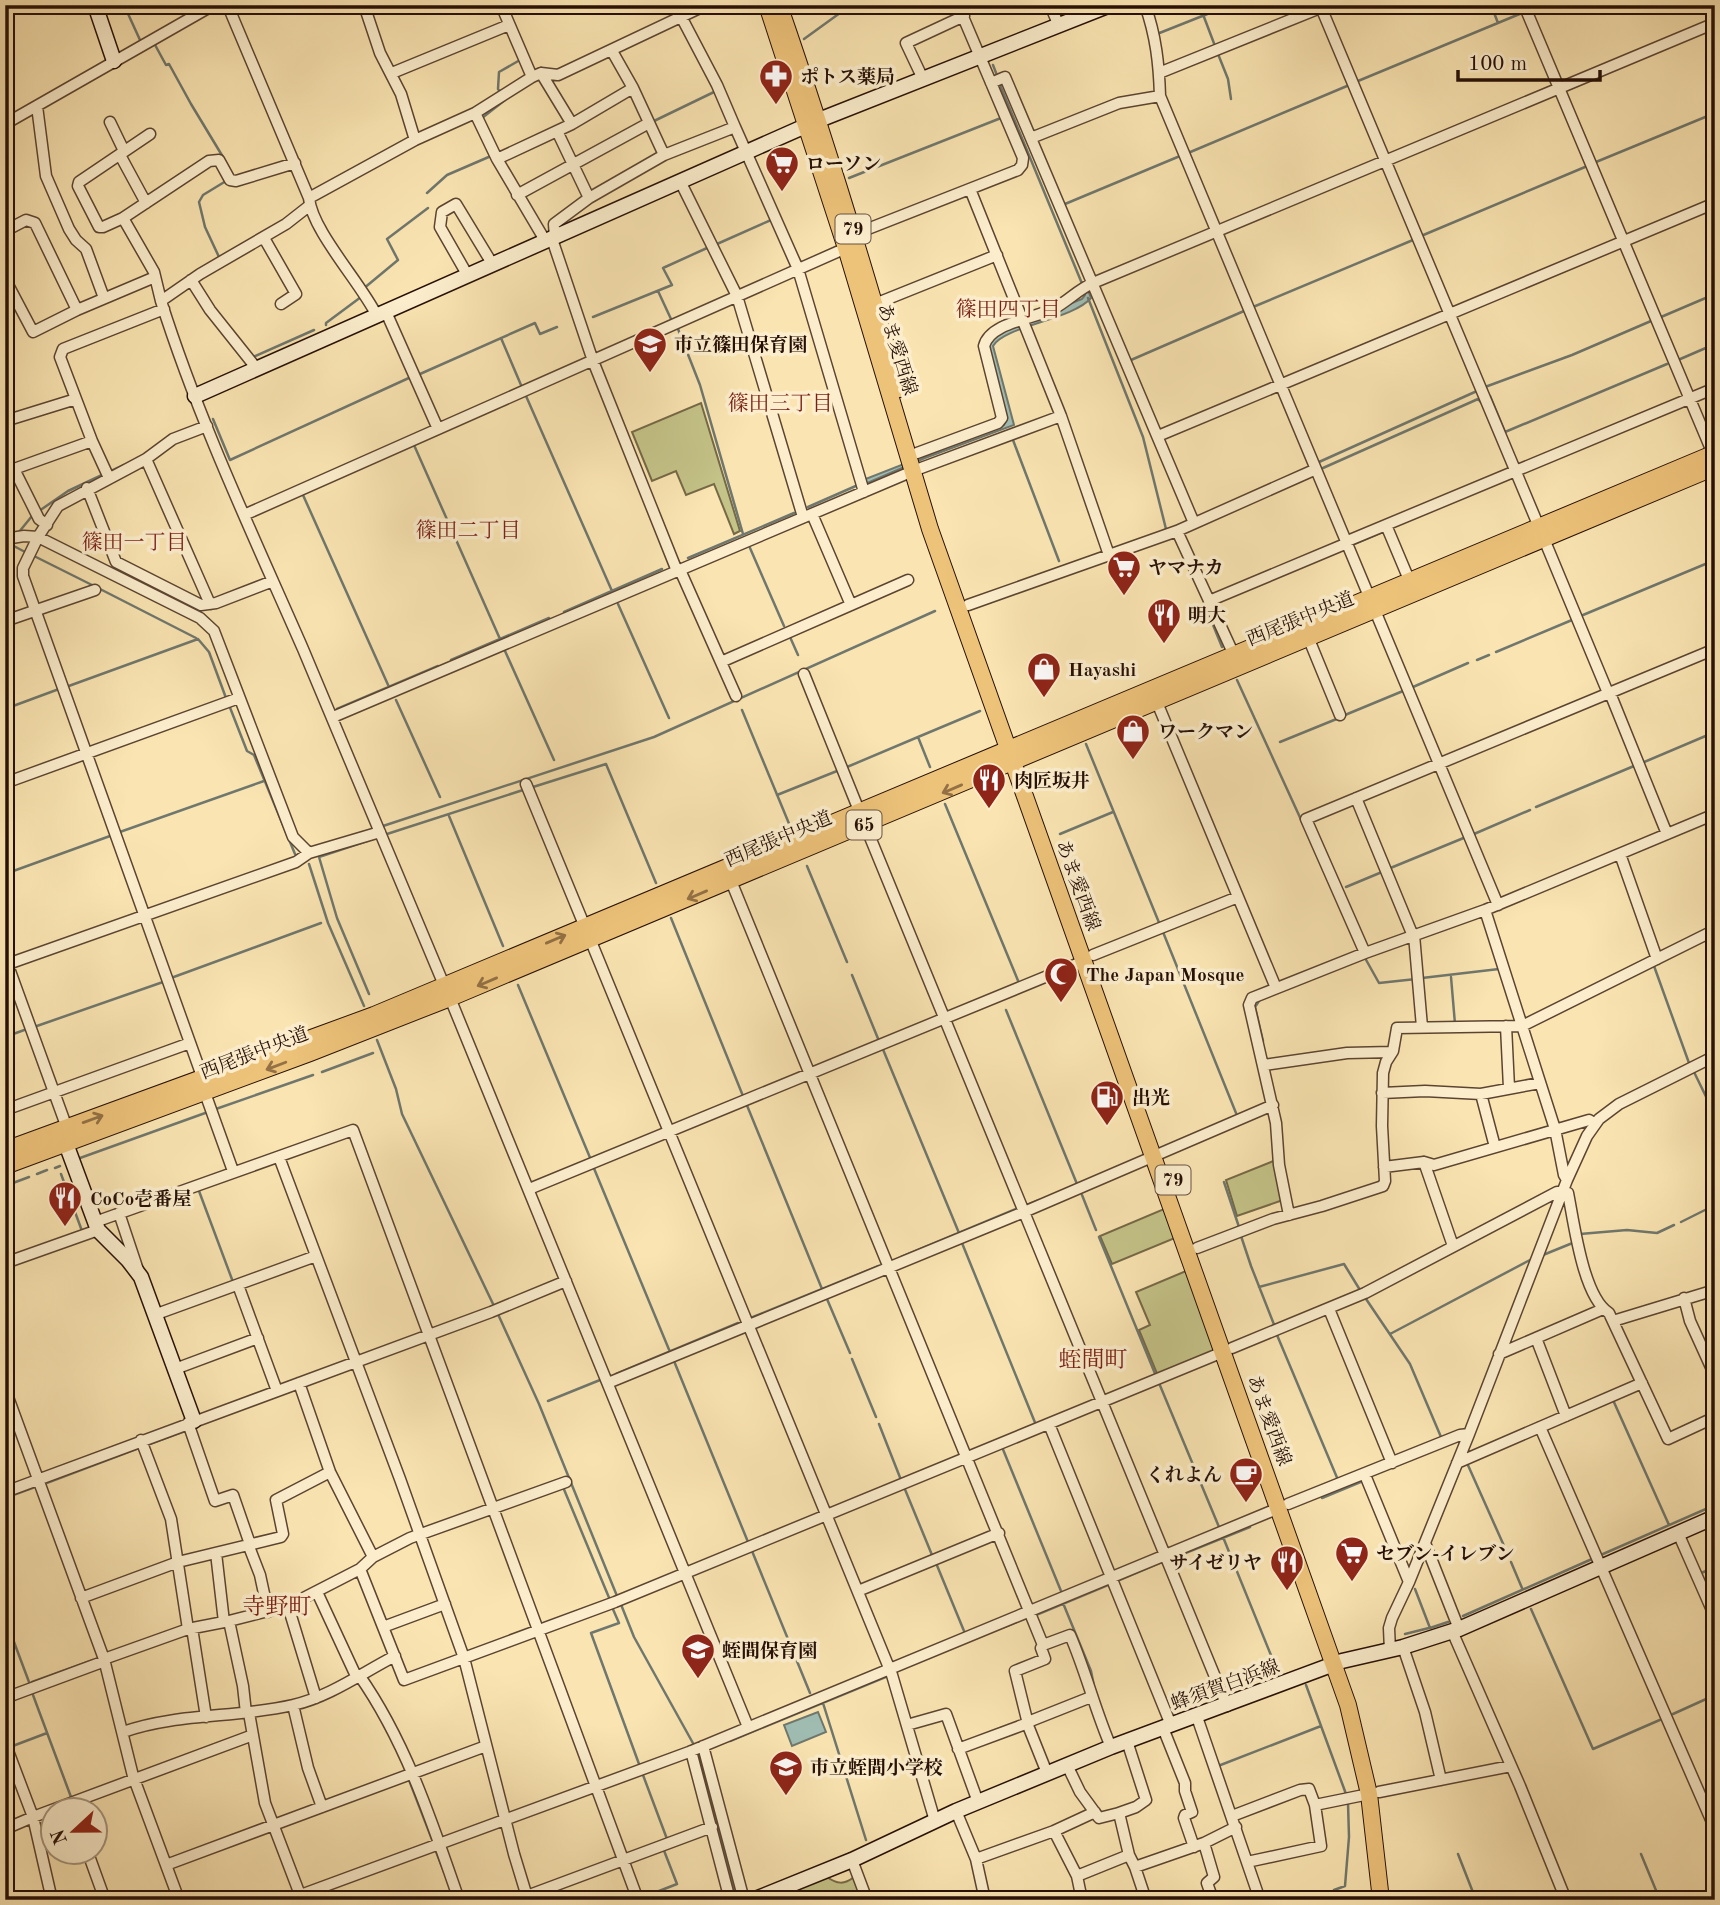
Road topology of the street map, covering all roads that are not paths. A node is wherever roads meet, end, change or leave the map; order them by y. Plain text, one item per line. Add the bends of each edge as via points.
1 (95, 5) edge
2 (364, 5) edge
3 (501, 5) edge
4 (675, 5) edge
5 (706, 5) edge
6 (767, 5) edge
7 (779, 5) edge
8 (958, 5) edge
9 (1050, 5) edge
10 (1110, 5) edge
11 (1145, 5) edge
12 (1524, 5) edge
13 (210, 6) edge
14 (229, 6) edge
15 (1322, 6) edge
16 (964, 16) junction
17 (681, 17) junction
18 (1715, 23) edge
19 (509, 25) junction
20 (1059, 26) junction
21 (612, 51) junction
22 (981, 56) junction
23 (114, 61) junction
24 (392, 73) junction
25 (1159, 73) junction
26 (536, 75) junction
27 (923, 79) junction
28 (995, 81) junction
29 (633, 88) junction
30 (1558, 88) junction
31 (1160, 96) junction
32 (37, 106) junction
33 (475, 113) junction
34 (110, 122) dead end
35 (649, 123) junction
36 (813, 123) junction
37 (5, 124) edge
38 (572, 124) junction
39 (734, 127) junction
40 (557, 131) junction
41 (150, 134) dead end
42 (1031, 138) junction
43 (415, 140) junction
44 (122, 153) junction
45 (746, 153) junction
46 (664, 155) junction
47 (497, 159) junction
48 (1384, 160) junction
49 (295, 163) junction
50 (574, 165) junction
51 (681, 183) junction
52 (970, 189) junction
53 (517, 195) junction
54 (589, 198) junction
55 (309, 202) junction
56 (146, 203) junction
57 (1715, 203) edge
58 (123, 218) junction
59 (5, 231) edge
60 (1216, 231) junction
61 (264, 238) junction
62 (551, 240) junction
63 (850, 241) junction
64 (1623, 241) junction
65 (997, 255) junction
66 (493, 265) junction
67 (798, 269) junction
68 (468, 276) junction
69 (155, 277) junction
70 (5, 279) edge
71 (191, 280) junction
72 (1087, 285) junction
73 (737, 296) junction
74 (104, 299) junction
75 (281, 304) dead end
76 (875, 304) junction
77 (163, 305) junction
78 (77, 310) junction
79 (381, 314) junction
80 (1449, 314) junction
81 (1025, 324) junction
82 (593, 361) junction
83 (257, 369) junction
84 (1280, 385) junction
85 (1715, 388) edge
86 (195, 396) junction
87 (1689, 398) junction
88 (76, 399) junction
89 (1061, 415) junction
90 (5, 421) edge
91 (207, 426) junction
92 (438, 429) junction
93 (1158, 436) junction
94 (92, 441) junction
95 (1714, 458) edge
96 (146, 459) junction
97 (915, 461) junction
98 (1314, 470) junction
99 (1515, 471) junction
100 (108, 478) junction
101 (87, 488) junction
102 (864, 492) junction
103 (244, 515) junction
104 (807, 516) junction
105 (1194, 523) junction
106 (47, 525) junction
107 (1386, 525) junction
108 (1177, 531) junction
109 (1542, 533) junction
110 (38, 537) junction
111 (5, 539) edge
112 (1345, 543) junction
113 (1109, 555) junction
114 (678, 570) junction
115 (908, 580) dead end
116 (273, 581) junction
117 (1410, 582) junction
118 (95, 590) dead end
119 (1209, 601) junction
120 (210, 604) junction
121 (851, 605) junction
122 (968, 605) junction
123 (1372, 605) junction
124 (34, 611) junction
125 (5, 621) edge
126 (1308, 637) junction
127 (1715, 649) edge
128 (1234, 655) junction
129 (721, 662) junction
130 (804, 674) dead end
131 (1609, 693) junction
132 (736, 696) dead end
133 (239, 698) junction
134 (1156, 700) junction
135 (1340, 715) dead end
136 (332, 717) junction
137 (1016, 753) junction
138 (86, 754) junction
139 (1440, 763) junction
140 (5, 783) edge
141 (526, 784) dead end
142 (1356, 798) junction
143 (1715, 814) edge
144 (862, 819) junction
145 (380, 832) junction
146 (1667, 834) junction
147 (309, 853) junction
148 (1620, 854) junction
149 (731, 881) junction
150 (1238, 897) junction
151 (1497, 905) junction
152 (1485, 910) junction
153 (144, 916) junction
154 (1715, 930) edge
155 (588, 933) junction
156 (1413, 935) junction
157 (1365, 953) junction
158 (1089, 958) junction
159 (1657, 959) junction
160 (6, 962) edge
161 (1276, 988) junction
162 (447, 992) junction
163 (944, 1018) junction
164 (1506, 1026) junction
165 (1522, 1026) junction
166 (1422, 1027) junction
167 (190, 1043) junction
168 (1392, 1052) junction
169 (1715, 1056) edge
170 (1264, 1065) junction
171 (810, 1074) junction
172 (1540, 1083) junction
173 (204, 1086) junction
174 (1509, 1088) junction
175 (54, 1092) junction
176 (1382, 1093) junction
177 (1481, 1094) junction
178 (1272, 1105) junction
179 (5, 1110) edge
180 (1595, 1124) junction
181 (1555, 1129) junction
182 (669, 1132) junction
183 (65, 1134) junction
184 (1495, 1147) junction
185 (5, 1150) edge
186 (1158, 1154) junction
187 (279, 1157) junction
188 (1424, 1162) junction
189 (5, 1166) edge
190 (1384, 1167) junction
191 (233, 1171) junction
192 (1567, 1180) junction
193 (529, 1189) junction
194 (1563, 1192) junction
195 (1024, 1212) junction
196 (119, 1213) junction
197 (1289, 1214) junction
198 (96, 1226) junction
199 (1453, 1246) junction
200 (1197, 1248) junction
201 (316, 1256) junction
202 (5, 1263) edge
203 (890, 1268) junction
204 (141, 1278) junction
205 (566, 1281) junction
206 (238, 1285) junction
207 (1715, 1290) edge
208 (1684, 1298) junction
209 (1329, 1309) junction
210 (1603, 1309) junction
211 (155, 1315) junction
212 (1613, 1321) junction
213 (749, 1325) junction
214 (429, 1335) junction
215 (258, 1338) junction
216 (1536, 1338) junction
217 (1228, 1350) junction
218 (1499, 1354) junction
219 (356, 1362) junction
220 (174, 1369) junction
221 (1715, 1376) edge
222 (299, 1383) junction
223 (608, 1383) junction
224 (1642, 1383) junction
225 (5, 1389) edge
226 (277, 1391) junction
227 (1103, 1402) junction
228 (1566, 1416) junction
229 (1712, 1419) edge
230 (191, 1422) junction
231 (1049, 1424) junction
232 (1540, 1427) junction
233 (1715, 1433) edge
234 (1469, 1434) junction
235 (141, 1440) junction
236 (968, 1458) junction
237 (1392, 1463) junction
238 (1457, 1463) junction
239 (330, 1472) junction
240 (1365, 1475) junction
241 (38, 1480) junction
242 (566, 1482) dead end
243 (5, 1492) edge
244 (1283, 1506) junction
245 (494, 1508) junction
246 (827, 1514) junction
247 (1715, 1517) edge
248 (999, 1533) junction
249 (1678, 1533) junction
250 (420, 1535) junction
251 (1425, 1543) junction
252 (249, 1544) junction
253 (216, 1553) junction
254 (1165, 1554) junction
255 (373, 1557) junction
256 (178, 1562) junction
257 (1601, 1567) junction
258 (360, 1569) junction
259 (686, 1572) junction
260 (1111, 1577) junction
261 (1409, 1582) junction
262 (858, 1591) junction
263 (317, 1592) junction
264 (81, 1598) junction
265 (445, 1604) junction
266 (288, 1606) junction
267 (1030, 1610) junction
268 (268, 1612) junction
269 (1715, 1618) edge
270 (227, 1622) junction
271 (383, 1627) junction
272 (190, 1628) junction
273 (539, 1630) junction
274 (1455, 1630) junction
275 (1043, 1645) junction
276 (1397, 1649) junction
277 (395, 1657) junction
278 (464, 1658) junction
279 (104, 1660) junction
280 (1338, 1663) junction
281 (890, 1668) junction
282 (357, 1676) junction
283 (1091, 1697) junction
284 (5, 1698) edge
285 (316, 1698) junction
286 (293, 1705) junction
287 (1227, 1706) junction
288 (248, 1713) junction
289 (206, 1717) junction
290 (1197, 1717) junction
291 (1028, 1722) junction
292 (907, 1725) junction
293 (1167, 1726) junction
294 (748, 1727) junction
295 (122, 1732) junction
296 (253, 1735) junction
297 (1127, 1741) junction
298 (5, 1743) edge
299 (486, 1746) junction
300 (1111, 1747) junction
301 (697, 1748) junction
302 (958, 1749) junction
303 (1067, 1765) junction
304 (1511, 1766) junction
305 (1046, 1773) junction
306 (412, 1774) junction
307 (134, 1779) junction
308 (1441, 1780) junction
309 (597, 1786) junction
310 (1374, 1793) junction
311 (94, 1797) edge
312 (978, 1802) junction
313 (1315, 1805) junction
314 (322, 1807) junction
315 (956, 1811) junction
316 (1095, 1812) junction
317 (1119, 1813) junction
318 (38, 1816) edge
319 (33, 1817) junction
320 (506, 1820) junction
321 (935, 1821) junction
322 (1234, 1822) junction
323 (274, 1826) junction
324 (712, 1827) junction
325 (5, 1829) edge
326 (1715, 1829) edge
327 (1054, 1831) junction
328 (439, 1844) junction
329 (1199, 1845) junction
330 (1129, 1855) junction
331 (976, 1859) junction
332 (624, 1860) junction
333 (852, 1860) junction
334 (1247, 1862) junction
335 (166, 1865) junction
336 (93, 1867) edge
337 (1136, 1867) junction
338 (1077, 1876) junction
339 (301, 1897) edge
340 (523, 1899) edge
341 (52, 1900) edge
342 (105, 1900) edge
343 (179, 1900) edge
344 (287, 1900) edge
345 (459, 1900) edge
346 (638, 1900) edge
347 (730, 1900) edge
348 (744, 1900) edge
349 (753, 1900) edge
350 (867, 1900) edge
351 (985, 1900) edge
352 (1082, 1900) edge
353 (1146, 1900) edge
354 (1213, 1900) edge
355 (1260, 1900) edge
356 (1381, 1900) edge
357 (1391, 1900) edge
358 (1566, 1900) edge

1 - 23 street
2 - 24 street
3 - 19 street
4 - 17 street
5 - 17 street
6 - 36 main road, あま愛西線 / 79
7 - 36 main road, あま愛西線 / 79
8 - 16 street
9 - 20 street
10 - 20 street
11 - 25 street via 1155,36
12 - 30 street
13 - 14 street via 218,11
13 - 23 street
14 - 49 street
15 - 25 street
15 - 48 street
16 - 22 street
16 - 27 street via 906,43
17 - 21 street
17 - 39 street
18 - 30 street
19 - 24 street
19 - 26 street
20 - 22 street
21 - 26 street via 558,75
21 - 29 street
22 - 27 street
22 - 28 street
23 - 32 street
24 - 43 street
25 - 31 street
26 - 33 street
26 - 38 street
27 - 36 street
28 - 42 street via 1005,77
28 - 52 street via 1022,165
29 - 35 street
29 - 38 street
30 - 48 street
30 - 64 street
31 - 42 street via 1119,103
31 - 60 street
32 - 37 street
32 - 74 street via 46,176 69,229 86,249
33 - 43 street
33 - 47 street
34 - 44 street
35 - 46 street
35 - 50 street
36 - 45 street
36 - 63 main road, あま愛西線 / 79
38 - 40 street
39 - 45 street
39 - 46 street
40 - 47 street
40 - 50 street
41 - 44 street
42 - 72 street
43 - 55 street
44 - 56 street
44 - 58 street via 78,186 99,227
45 - 51 street
45 - 67 street
46 - 54 street
47 - 53 street
48 - 60 street
48 - 80 street
49 - 55 street
49 - 56 street via 236,181 214,160
50 - 53 street
50 - 54 street
51 - 62 street
51 - 73 street
52 - 63 street
52 - 65 street
53 - 62 street
54 - 62 street via 554,224
55 - 61 street
55 - 79 street via 320,228
56 - 58 street
57 - 64 street
58 - 69 street
59 - 78 street via 26,220 35,223
60 - 72 street
60 - 84 street
61 - 71 street
61 - 75 street via 296,295
62 - 66 street
62 - 82 street
63 - 67 street
63 - 76 main road, あま愛西線 / 79
63 - 97 main road, あま愛西線 / 79
64 - 80 street
64 - 87 street
65 - 76 street
65 - 81 street
66 - 68 street
66 - 68 street via 456,204 442,212 440,227
67 - 73 street
67 - 102 street
68 - 79 street
69 - 74 street
69 - 77 street
70 - 78 street via 33,332
71 - 77 street
71 - 83 street
72 - 81 street
72 - 93 street
73 - 82 street
73 - 104 street
74 - 78 street
76 - 97 main road, あま愛西線 / 79
77 - 86 street
77 - 88 street via 63,349 60,357
79 - 83 street
79 - 92 street
80 - 84 street
80 - 99 street
81 - 89 street
81 - 97 street via 994,330 986,337 984,346 1002,418 998,423
82 - 92 street
82 - 114 street
83 - 86 street
84 - 93 street
84 - 98 street
85 - 87 street
86 - 91 street
87 - 95 street
87 - 99 street
88 - 90 street
88 - 94 street
89 - 97 street
89 - 113 street
91 - 96 street via 173,439
91 - 103 street
92 - 103 street
93 - 105 street
94 - 100 street
94 - 106 street via 14,470 39,519
95 - 109 main road, 西尾張中央道 / 65
96 - 100 street
96 - 120 street
97 - 102 street
97 - 122 main road, あま愛西線 / 79
97 - 137 main road, あま愛西線 / 79 via 930,529
98 - 105 street
98 - 112 street
99 - 107 street
99 - 109 street
100 - 101 street
101 - 106 street via 58,506
101 - 120 street via 116,562 201,605
102 - 104 street
103 - 116 street
104 - 114 street
104 - 121 street
105 - 108 street
106 - 110 street
107 - 112 street
107 - 117 street
108 - 113 street
108 - 119 street
109 - 117 main road, 西尾張中央道 / 65
109 - 123 main road, 西尾張中央道 / 65
109 - 131 street
110 - 111 street
110 - 124 street via 23,568
110 - 133 street via 205,622 214,631
112 - 119 street
112 - 123 street
113 - 122 street
114 - 129 street
114 - 136 street
115 - 121 street
116 - 120 street
116 - 136 street
117 - 123 main road, 西尾張中央道 / 65
118 - 124 street
119 - 128 street
121 - 129 street
122 - 137 main road, あま愛西線 / 79
123 - 126 main road, 西尾張中央道 / 65
123 - 128 main road, 西尾張中央道 / 65
123 - 139 street
124 - 125 street
124 - 138 street
126 - 134 main road, 西尾張中央道 / 65
126 - 135 street
127 - 131 street
128 - 137 main road, 西尾張中央道 / 65
129 - 132 street
130 - 144 street
131 - 139 street
131 - 146 street
133 - 138 street
133 - 147 street via 293,838
134 - 137 main road, 西尾張中央道 / 65
134 - 150 street
136 - 145 street
137 - 144 main road, 西尾張中央道 / 65
137 - 158 main road, あま愛西線 / 79
138 - 140 street
138 - 153 street
139 - 142 street
139 - 151 street
141 - 155 street
142 - 156 street
142 - 157 street via 1306,819
143 - 146 street
144 - 149 main road, 西尾張中央道 / 65
144 - 155 main road, 西尾張中央道 / 65
144 - 163 street
145 - 147 street
145 - 162 street
146 - 148 street
147 - 153 street via 296,862
148 - 151 street
148 - 159 street
149 -> 155 main road, 西尾張中央道 / 65
149 - 171 street
150 - 158 street
150 - 161 street
151 - 152 street
152 - 156 street
152 - 165 street
153 - 160 street
153 - 167 street
154 - 159 street
155 - 162 main road, 西尾張中央道 / 65
155 - 182 street
156 - 157 street
156 - 166 street
157 - 161 street
158 - 163 street
158 - 186 main road, あま愛西線 / 79
159 - 165 street
160 - 175 street
161 - 170 street via 1252,998 1250,1005
162 - 173 main road, 西尾張中央道 / 65 via 374,1015
162 - 193 street
163 - 171 street
163 - 195 street
164 - 165 street
164 - 166 street
164 - 174 street
165 - 172 street
166 - 168 street via 1397,1028
167 - 173 street
167 - 175 street
168 - 170 street via 1347,1053
168 - 176 street via 1385,1062
169 - 180 street via 1619,1104
170 - 178 street
171 - 182 street
171 - 203 street
172 - 174 street
172 - 181 street
173 - 183 main road, 西尾張中央道 / 65
173 - 191 street
174 - 177 street
175 - 179 street
175 - 183 street
176 - 177 street
176 - 190 street
177 - 184 street
178 - 186 street
178 - 197 street
180 - 181 street via 1590,1119
180 - 192 street
181 - 184 street
181 - 192 street
182 - 193 street
182 - 213 street
183 - 185 main road, 西尾張中央道 / 65
183 - 189 main road, 西尾張中央道 / 65
183 - 198 street
184 - 188 street via 1434,1165
186 - 195 street
186 - 200 main road, あま愛西線 / 79
186 - 217 main road, あま愛西線 / 79
187 - 191 street
187 - 201 street
187 - 214 street via 353,1130
188 - 190 street
188 - 199 street
190 - 197 street via 1383,1186
191 - 196 street
192 - 194 street
193 - 205 street
194 - 199 street
194 - 210 street via 1567,1193 1577,1245 1596,1302
194 - 218 street
195 - 203 street
195 - 227 street
196 - 198 street
196 - 204 street
197 - 200 street
198 - 202 street
198 - 204 street
199 - 209 street
200 - 217 main road, あま愛西線 / 79
201 - 206 street
201 - 219 street
203 - 213 street
203 - 236 street
204 - 211 street
205 - 214 street
205 - 223 street
206 - 211 street
206 - 215 street
207 - 208 street
208 - 212 street
208 - 221 street
209 - 217 street
209 - 237 street
210 - 212 street
210 - 216 street
211 - 220 street
212 - 224 street
213 - 223 street
213 - 246 street
214 - 219 street
214 - 245 street
215 - 220 street
215 - 226 street
216 - 218 street
216 - 228 street
217 - 227 street
217 - 244 main road, あま愛西線 / 79
218 - 234 street
219 - 222 street
219 - 250 street
220 - 230 street
222 - 226 street
222 - 239 street
223 - 259 street
224 - 228 street
224 - 229 street via 1668,1439
225 - 241 street
226 - 230 street
227 - 231 street
227 - 254 street
228 - 232 street
229 - 233 street
230 - 235 street
230 - 252 street via 215,1501 233,1494
231 - 236 street
231 - 260 street
232 - 238 street
232 - 257 street
234 - 237 street
234 - 238 street
235 - 241 street
235 - 256 street via 171,1519
236 - 246 street
236 - 248 street
237 - 240 street
238 - 251 street
239 - 252 street via 276,1500 281,1537
239 - 255 street
240 - 244 street
240 - 261 street
241 - 243 street
241 - 264 street
242 - 245 street
244 - 254 street
244 - 280 main road, あま愛西線 / 79
245 - 250 street
245 - 273 street
246 - 259 street
246 - 262 street
247 - 249 street, 蜂須賀白浜線
248 - 262 street
248 - 267 street
249 - 257 street, 蜂須賀白浜線
249 - 269 street
250 - 255 street
250 - 265 street
251 - 261 street
251 - 274 street
252 - 253 street
252 - 268 street
253 - 256 street
253 - 270 street
254 - 260 street
254 - 287 street
255 - 258 street
256 - 264 street
256 - 272 street
257 - 274 street, 蜂須賀白浜線
257 - 326 street
258 - 263 street
258 - 271 street
259 - 273 street
259 - 294 street
260 - 267 street
260 - 293 street
261 - 276 street via 1389,1628
262 - 281 street
263 - 266 street
263 - 282 street
264 - 279 street
265 - 271 street
265 - 278 street
266 - 268 street
266 - 285 street
267 - 275 street
267 - 281 street
268 - 270 street
270 - 272 street
270 - 288 street
271 - 277 street
272 - 279 street
272 - 289 street
273 - 278 street
273 - 309 street
274 - 276 street, 蜂須賀白浜線
274 - 304 street
275 - 283 street via 1070,1634
275 - 291 street via 1045,1659 1015,1671
276 - 280 street, 蜂須賀白浜線
276 - 308 street via 1425,1712
277 - 278 street via 404,1680
277 - 282 street
278 - 299 street
279 - 284 street
279 - 295 street
280 - 287 street, 蜂須賀白浜線
280 - 310 main road, あま愛西線 / 79
281 - 292 street
281 - 294 street
282 - 285 street
282 - 306 street via 393,1729
283 - 291 street
283 - 300 street
285 - 286 street
286 - 288 street
286 - 314 street
287 - 290 street, 蜂須賀白浜線
288 - 289 street
288 - 296 street
289 - 295 street via 149,1723
290 - 293 street, 蜂須賀白浜線
290 - 322 street
291 - 302 street
291 - 305 street
292 - 302 street via 946,1714
292 - 321 street
293 - 297 street, 蜂須賀白浜線
293 - 329 street via 1192,1812 1184,1818
294 - 301 street
295 - 307 street
296 - 307 street
296 - 323 street via 265,1803
297 - 300 street, 蜂須賀白浜線
297 - 317 street via 1146,1800
298 - 319 street
299 - 306 street
299 - 320 street
300 - 303 street, 蜂須賀白浜線
301 - 309 street
301 - 324 street
301 - 348 street
302 - 312 street
303 - 305 street, 蜂須賀白浜線
303 - 316 street
304 - 308 street
304 - 358 street
305 - 312 street, 蜂須賀白浜線
306 - 314 street
306 - 328 street
307 - 311 street
307 - 335 street
308 - 310 street
309 - 320 street
309 - 332 street
310 - 313 street
310 - 356 main road, あま愛西線 / 79
310 - 357 main road, あま愛西線 / 79
312 - 315 street, 蜂須賀白浜線
313 - 322 street via 1309,1789 1300,1790
313 - 334 street via 1321,1846
314 - 323 street
315 - 321 street, 蜂須賀白浜線
315 - 331 street
316 - 317 street via 1100,1818
316 - 327 street
317 - 330 street
318 - 319 street
319 - 325 street
319 - 341 street
320 - 328 street
320 - 340 street
321 - 333 street, 蜂須賀白浜線
322 - 329 street
322 - 334 street
323 - 335 street
323 - 339 street
324 - 332 street
324 - 347 street
327 - 331 street
327 - 338 street
328 - 339 street
328 - 345 street
329 - 337 street
329 - 354 street via 1214,1877 1207,1883
330 - 337 street
330 - 338 street
331 - 351 street
332 - 340 street
332 - 346 street
333 - 349 street, 蜂須賀白浜線
333 - 350 street
334 - 355 street
335 - 343 street
336 - 342 street
337 - 353 street
338 - 352 street
339 - 344 street

